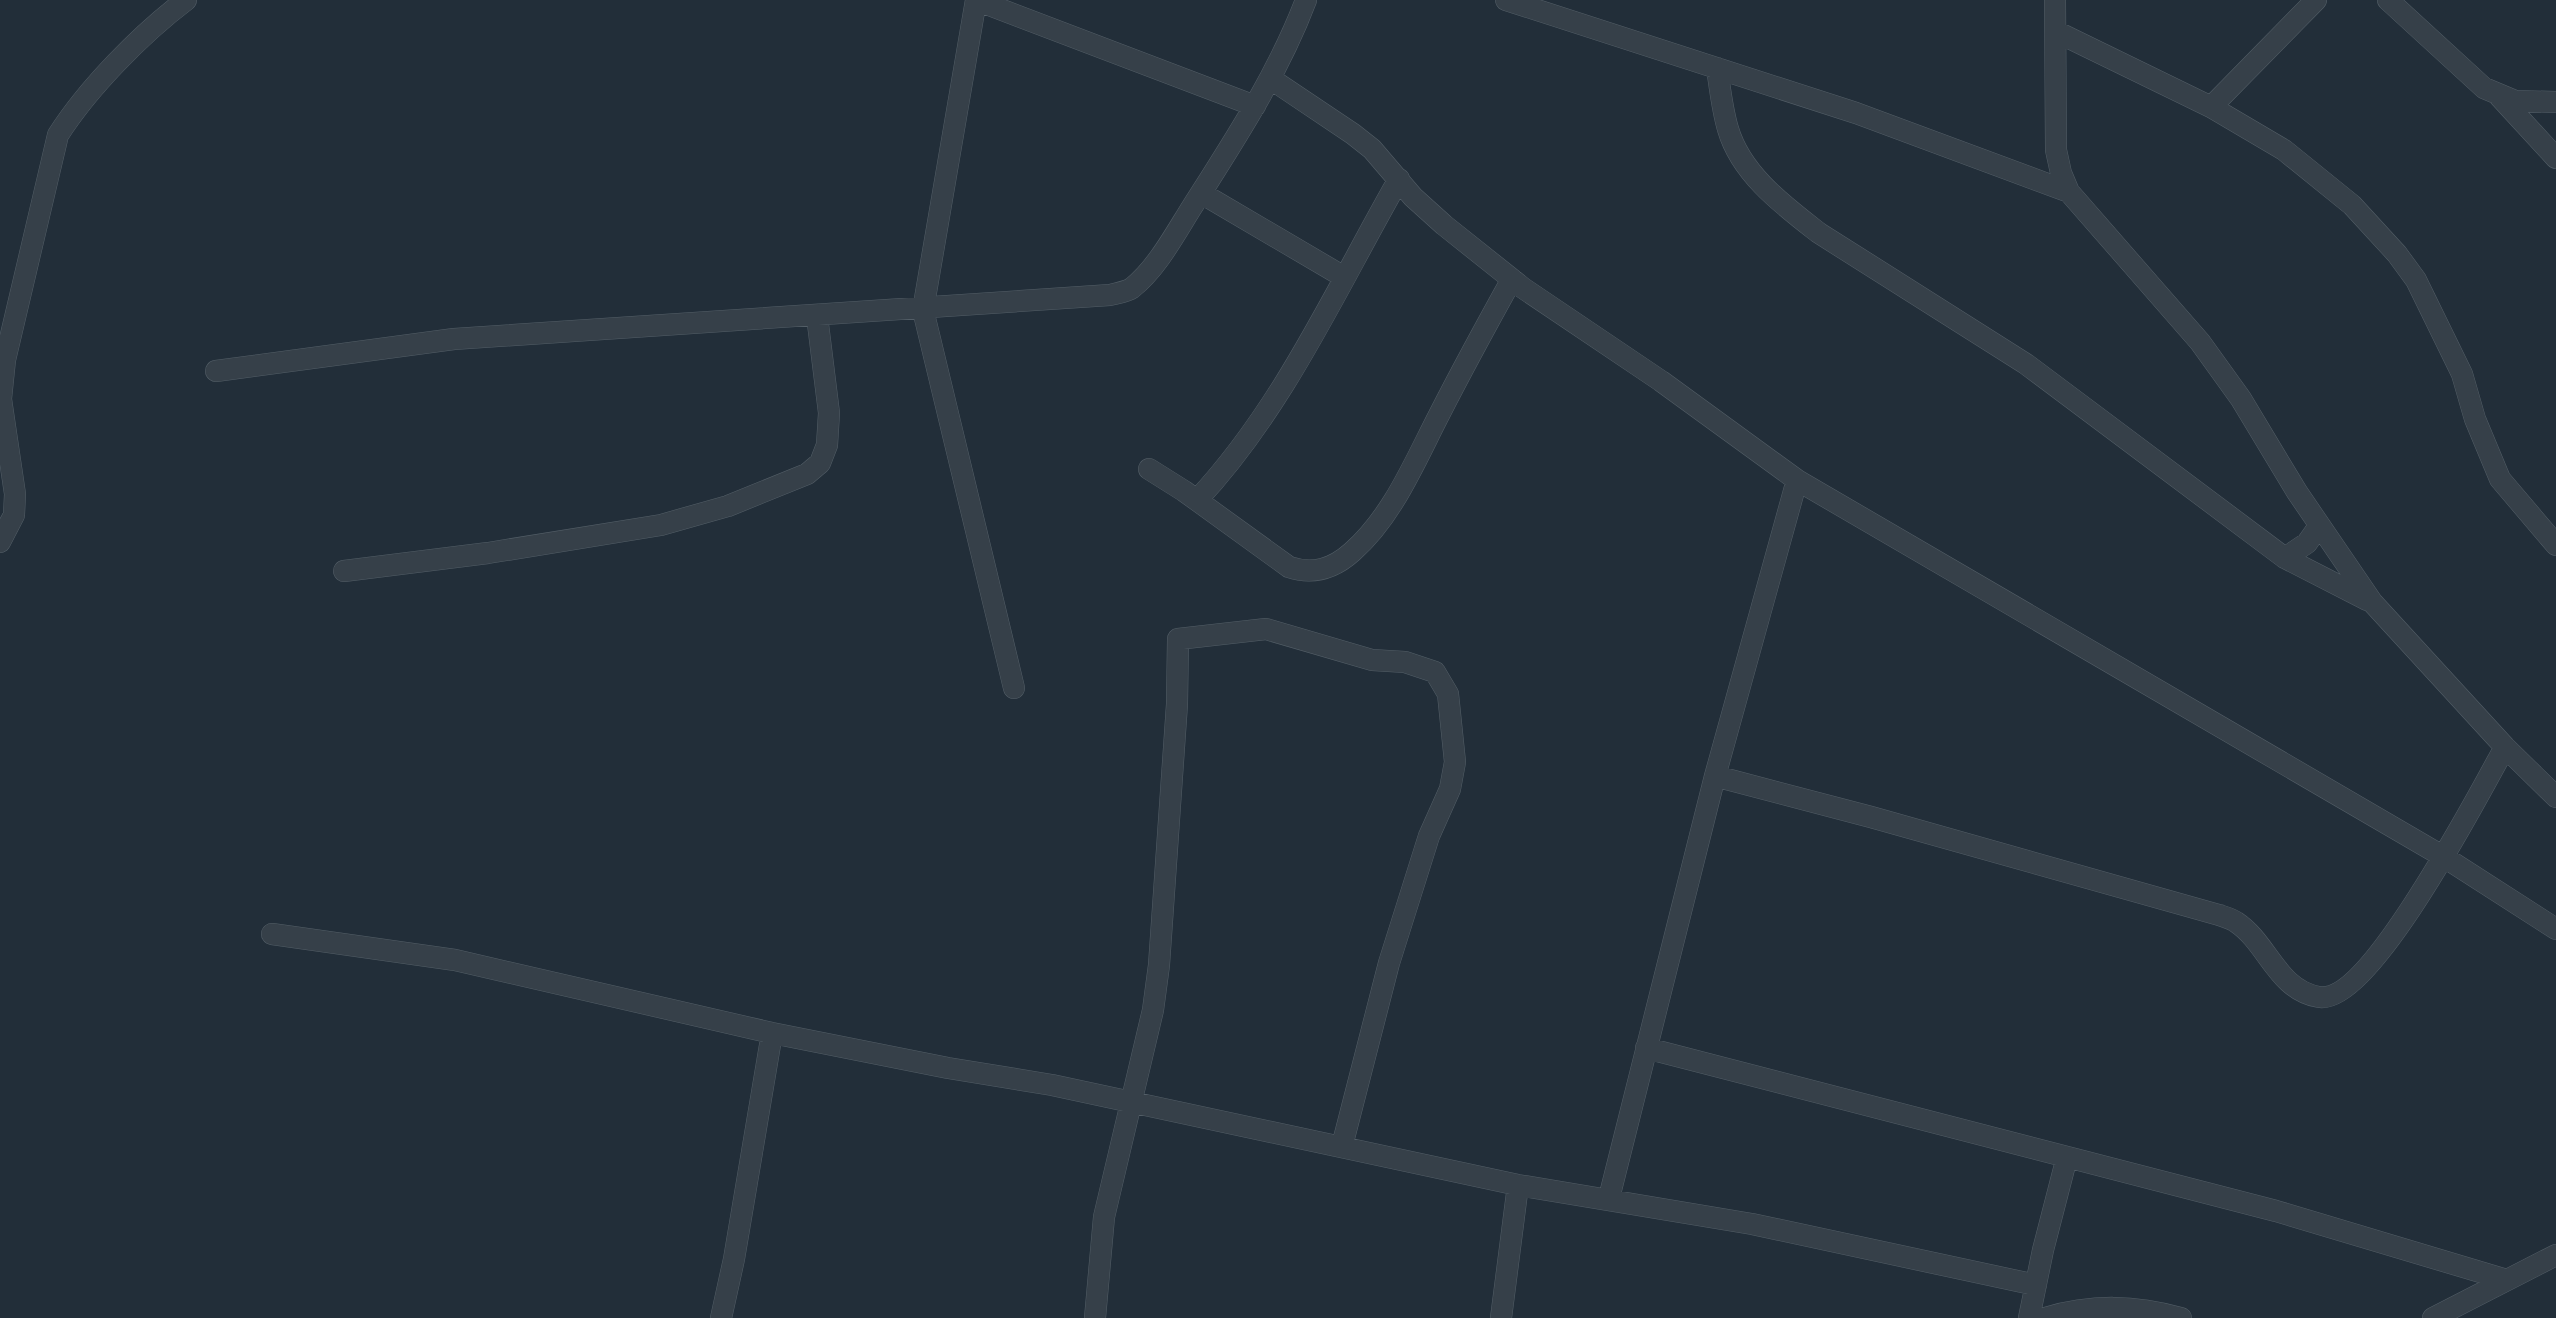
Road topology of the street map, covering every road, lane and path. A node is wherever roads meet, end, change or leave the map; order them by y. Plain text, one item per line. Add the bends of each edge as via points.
1 (186, 0) edge
2 (976, 0) edge
3 (1306, 0) edge
4 (1506, 0) edge
5 (2055, 0) edge
6 (2316, 0) edge
7 (2388, 0) edge
8 (2057, 32) junction
9 (1717, 68) junction
10 (1271, 79) junction
11 (2499, 96) junction
12 (2556, 102) edge
13 (1255, 106) junction
14 (2211, 107) junction
15 (2556, 158) edge
16 (1399, 179) junction
17 (2069, 192) junction
18 (1201, 193) junction
19 (1344, 277) junction
20 (1512, 279) junction
21 (922, 310) junction
22 (818, 316) junction
23 (216, 371) dead end
24 (1149, 469) dead end
25 (1797, 480) junction
26 (1197, 500) junction
27 (2319, 526) junction
28 (0, 542) edge
29 (2556, 545) edge
30 (2285, 558) junction
31 (344, 571) dead end
32 (2372, 602) junction
33 (1014, 688) dead end
34 (2505, 747) junction
35 (1715, 776) junction
36 (2556, 797) edge
37 (2445, 857) junction
38 (2556, 930) edge
39 (272, 934) dead end
40 (772, 1033) junction
41 (1646, 1048) junction
42 (1129, 1102) junction
43 (1341, 1146) junction
44 (2067, 1157) junction
45 (1518, 1185) junction
46 (1609, 1198) junction
47 (2556, 1255) edge
48 (2507, 1280) junction
49 (2036, 1285) junction
50 (722, 1318) edge
51 (1095, 1318) edge
52 (1501, 1318) edge
53 (2029, 1318) edge
54 (2045, 1318) edge
55 (2181, 1318) edge
56 (2433, 1318) edge

1 - 28 street via 95,87 58,135 5,360 1,399 15,494 14,515
2 - 13 street
2 - 21 street
3 - 10 street
4 - 9 street
5 - 8 street
6 - 14 street
7 - 11 street via 2459,67
8 - 14 street
8 - 17 street via 2056,150
9 - 17 street via 1856,113
9 - 30 street via 1728,130 1741,159 1783,206 1819,233 2026,364
10 - 13 street
10 - 16 street via 1353,134
11 - 12 street via 2532,104
11 - 15 street
13 - 18 street
14 - 29 street via 2284,150 2322,179 2397,254 2416,280 2444,334 2500,479
16 - 19 street
16 - 20 street via 1444,225
17 - 27 street via 2200,342 2241,399
18 - 19 street
18 - 21 street via 1145,275 1130,290 1110,295
19 - 26 street via 1273,404 1223,473
20 - 25 street
20 - 26 street via 1386,513 1338,563 1319,572 1289,567
21 - 22 street
21 - 33 street
22 - 23 street via 454,339
22 - 31 street via 829,413 827,445 820,463 807,474 728,506 661,525
24 - 26 street
25 - 35 street
25 - 37 street
27 - 30 street via 2307,543
27 - 32 street
30 - 32 street
32 - 34 street
34 - 36 street
34 - 37 street
35 - 37 street via 2228,918 2248,932 2275,969 2298,988 2319,997 2333,996 2347,987 2409,912
35 - 41 street
37 - 38 street
39 - 40 street via 455,960
40 - 42 street
40 - 50 street
41 - 44 street
41 - 46 street
42 - 43 street
42 - 43 street via 1153,1010 1160,965 1178,639 1266,629 1372,660 1405,662 1435,672 1448,694 1455,762 1450,789 1429,836 1389,963
42 - 51 street via 1104,1217
43 - 45 street
44 - 48 street via 2276,1211
44 - 49 street
45 - 46 street
45 - 52 street
46 - 49 street via 1752,1224
47 - 48 street
48 - 56 street
49 - 53 street
54 - 55 street via 2074,1310 2117,1307 2147,1309

